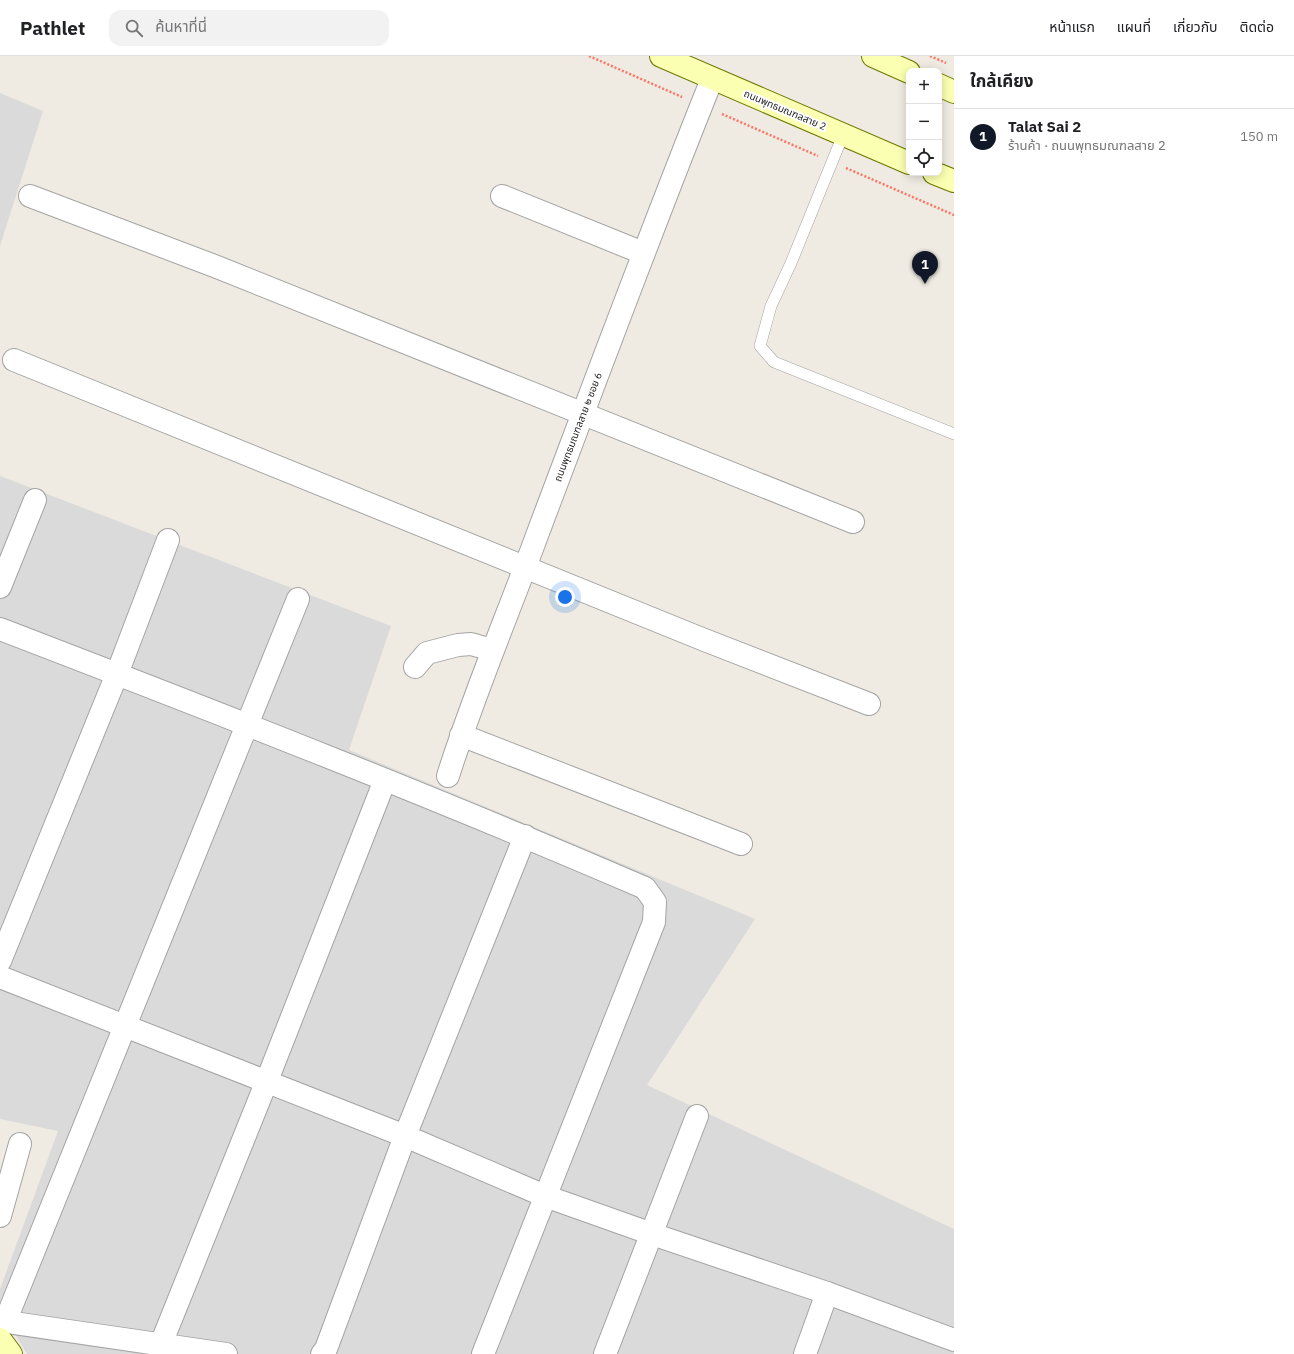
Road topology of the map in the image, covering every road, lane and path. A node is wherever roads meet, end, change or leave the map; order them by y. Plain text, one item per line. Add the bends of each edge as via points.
1 (588, 56) edge
2 (661, 56) edge
3 (873, 56) edge
4 (930, 56) edge
5 (948, 64) dead end
6 (906, 71) edge
7 (712, 78) junction
8 (942, 86) edge
9 (954, 92) edge
10 (702, 105) junction
11 (842, 135) junction
12 (832, 162) junction
13 (906, 162) edge
14 (942, 176) edge
15 (954, 181) edge
16 (30, 196) dead end
17 (502, 196) dead end
18 (954, 215) edge
19 (643, 252) junction
20 (14, 360) dead end
21 (583, 413) junction
22 (954, 434) edge
23 (35, 500) dead end
24 (853, 522) dead end
25 (168, 540) dead end
26 (526, 567) junction
27 (0, 587) edge
28 (298, 599) dead end
29 (0, 628) edge
30 (492, 650) junction
31 (415, 666) dead end
32 (117, 674) junction
33 (869, 704) dead end
34 (246, 724) junction
35 (461, 734) junction
36 (448, 776) dead end
37 (385, 780) junction
38 (525, 836) junction
39 (741, 844) dead end
40 (0, 961) edge
41 (0, 977) edge
42 (125, 1027) junction
43 (266, 1083) junction
44 (697, 1116) dead end
45 (405, 1136) junction
46 (20, 1144) dead end
47 (545, 1196) junction
48 (0, 1216) edge
49 (652, 1234) junction
50 (827, 1294) junction
51 (2, 1327) edge
52 (954, 1340) edge
53 (161, 1344) junction
54 (11, 1354) edge
55 (226, 1354) edge
56 (322, 1354) edge
57 (483, 1354) edge
58 (604, 1354) edge
59 (805, 1354) edge

1 - 10 path
2 - 7 main road, ถนนพุทธมณฑลสาย 2
3 - 6 main road
4 - 5 path
7 - 10 street, ถนนพุทธมณฑลสาย ๒ ซอย 6
7 - 11 main road, ถนนพุทธมณฑลสาย 2
8 - 9 main road
10 - 12 path
10 - 19 street, ถนนพุทธมณฑลสาย ๒ ซอย 6
11 - 12 lane
11 - 13 main road, ถนนพุทธมณฑลสาย 2
12 - 18 path
12 - 22 lane via 791,263 770,306 760,346 774,362
14 - 15 main road
16 - 21 street
17 - 19 street
19 - 21 street, ถนนพุทธมณฑลสาย ๒ ซอย 6
20 - 26 street
21 - 24 street
21 - 26 street, ถนนพุทธมณฑลสาย ๒ ซอย 6
23 - 27 street
25 - 32 street
26 - 30 street, ถนนพุทธมณฑลสาย ๒ ซอย 6
26 - 33 street
28 - 34 street
29 - 32 street
30 - 31 street via 471,644 458,646 427,653
30 - 35 street, ถนนพุทธมณฑลสาย ๒ ซอย 6
32 - 34 street
32 - 40 street
34 - 37 street
34 - 42 street
35 - 36 street, ถนนพุทธมณฑลสาย ๒ ซอย 6
35 - 39 street
37 - 38 street
37 - 43 street
38 - 45 street
38 - 47 street via 645,888 655,902 654,922
41 - 42 street
42 - 43 street
42 - 51 street
43 - 45 street
43 - 53 street
44 - 49 street
45 - 47 street
45 - 56 street
46 - 48 street
47 - 49 street
47 - 57 street
49 - 50 street
49 - 58 street
50 - 52 street
50 - 59 street
51 - 53 street
51 - 54 main road
53 - 55 street

